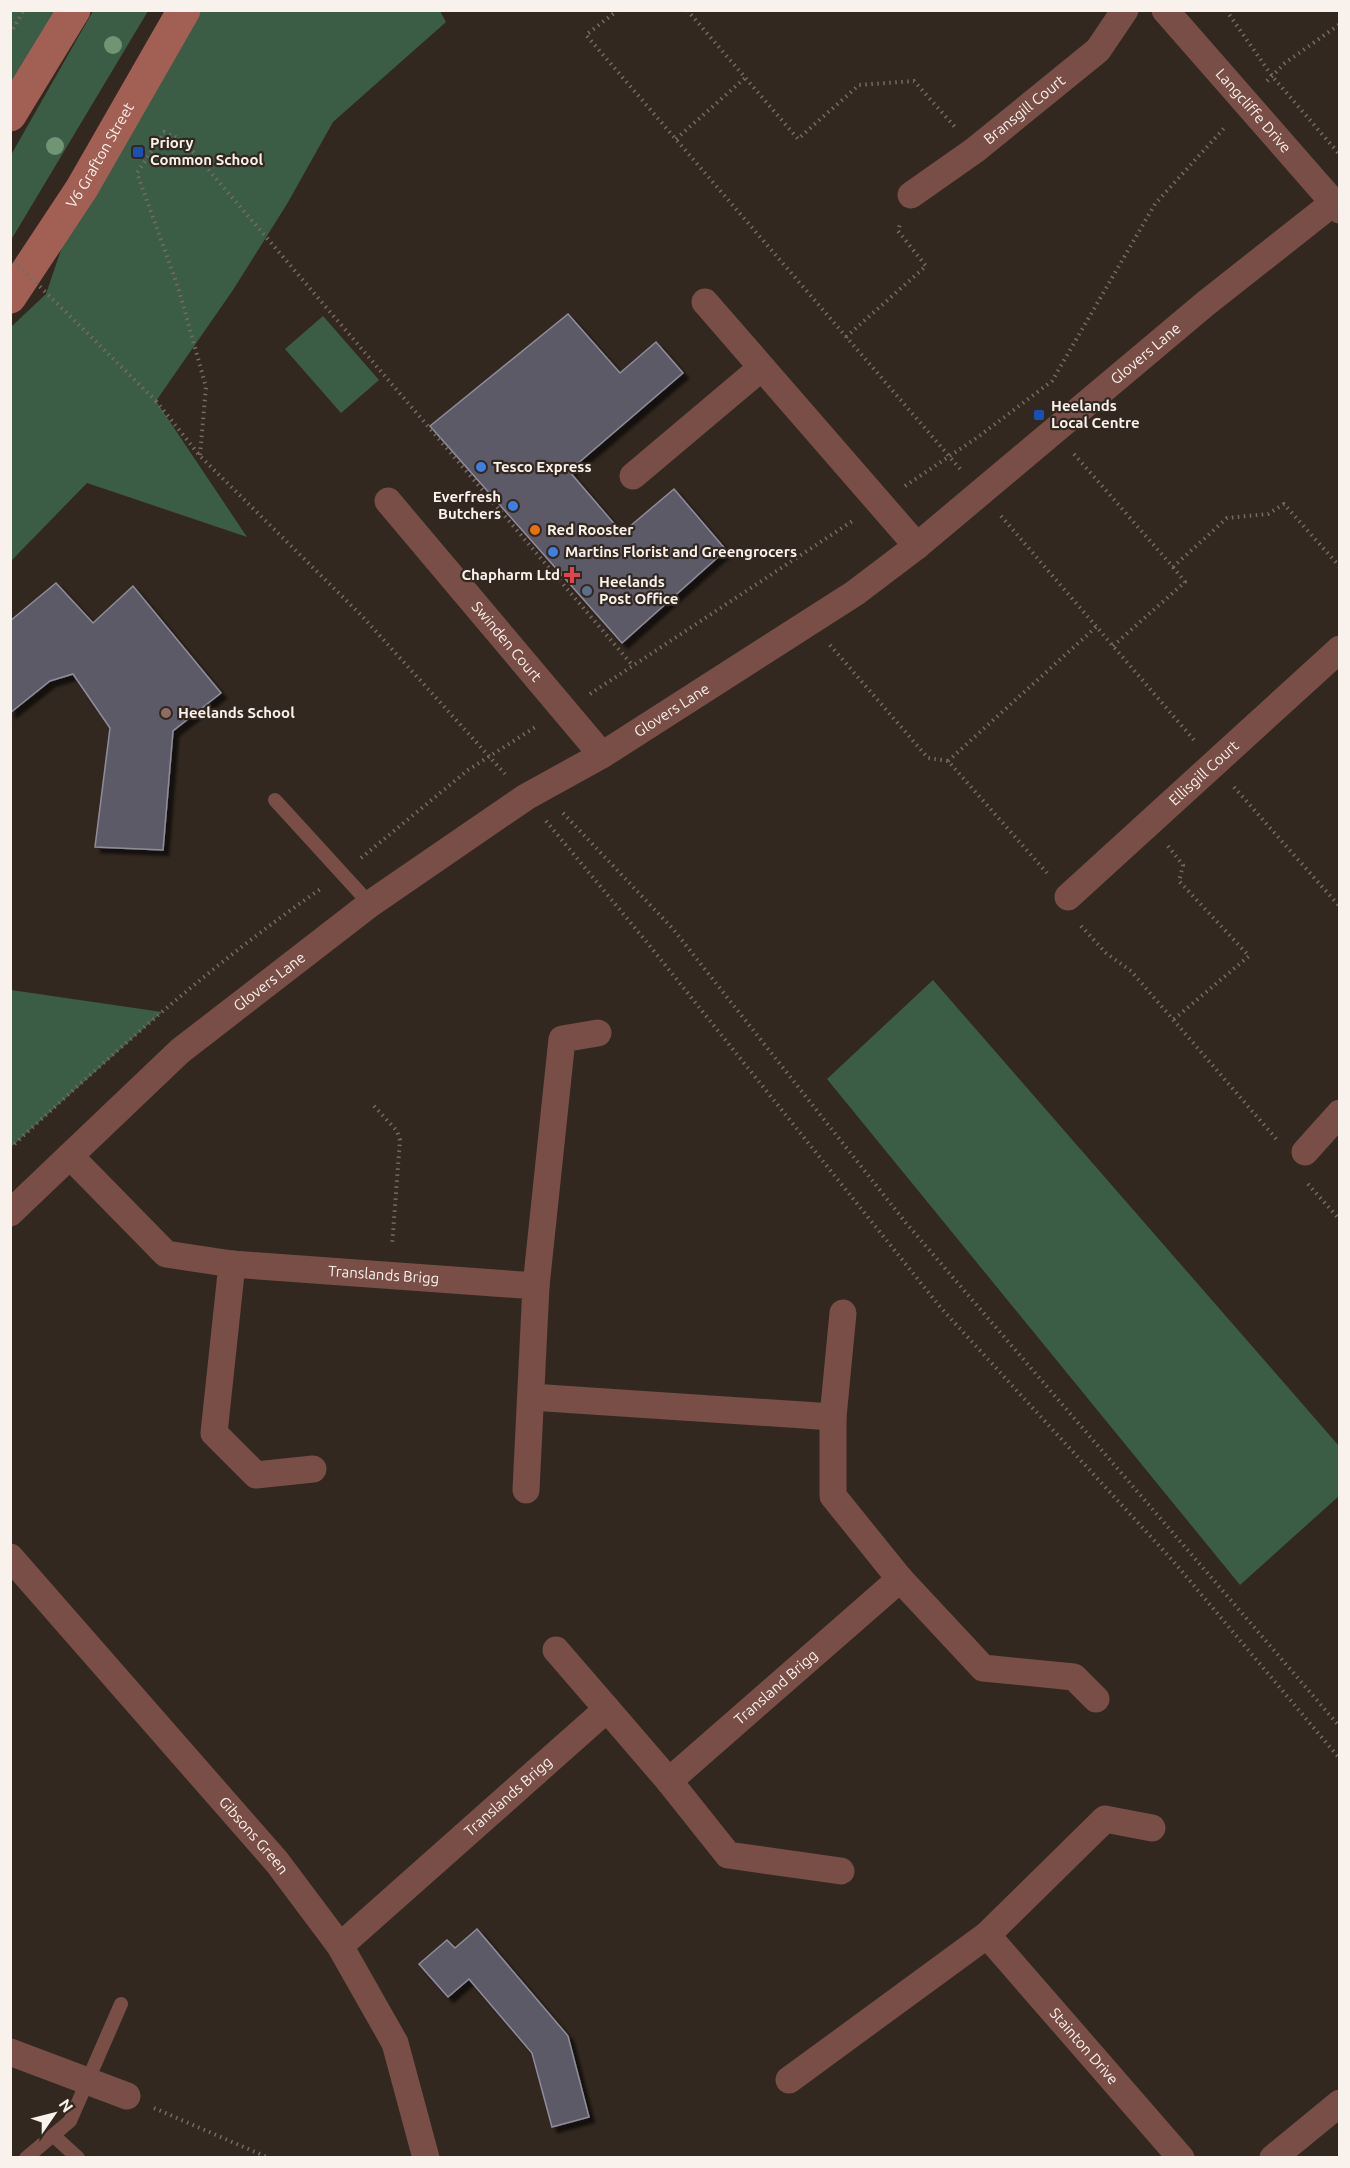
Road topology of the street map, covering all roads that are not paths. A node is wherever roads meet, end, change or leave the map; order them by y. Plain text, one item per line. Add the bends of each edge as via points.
1 (74, 10) edge
2 (184, 10) edge
3 (1125, 10) edge
4 (1165, 10) edge
5 (10, 115) edge
6 (911, 195) road end
7 (1336, 206) edge
8 (10, 297) edge
9 (705, 302) dead end
10 (761, 368) junction
11 (633, 476) dead end
12 (388, 501) dead end
13 (917, 546) junction
14 (1340, 649) edge
15 (602, 754) junction
16 (275, 800) dead end
17 (1068, 897) dead end
18 (370, 904) junction
19 (598, 1033) dead end
20 (1340, 1113) edge
21 (1305, 1152) dead end
22 (70, 1156) junction
23 (10, 1213) edge
24 (232, 1264) junction
25 (536, 1286) junction
26 (843, 1313) dead end
27 (531, 1397) junction
28 (833, 1417) junction
29 (313, 1469) dead end
30 (526, 1490) dead end
31 (10, 1557) edge
32 (900, 1579) junction
33 (556, 1650) dead end
34 (1096, 1699) dead end
35 (607, 1709) junction
36 (669, 1781) junction
37 (1152, 1828) dead end
38 (841, 1871) dead end
39 (987, 1935) junction
40 (340, 1946) junction
41 (121, 2004) dead end
42 (10, 2052) edge
43 (86, 2080) junction
44 (789, 2080) dead end
45 (127, 2097) road end
46 (1340, 2103) edge
47 (54, 2136) junction
48 (26, 2157) edge
49 (78, 2157) edge
50 (426, 2157) edge
51 (1180, 2157) edge
52 (1273, 2157) edge

1 - 5 street
2 - 8 street, V6 Grafton Street via 82,188
3 - 6 street, Bransgill Court via 1098,50 975,150
4 - 7 street, Langcliffe Drive
7 - 13 street, Glovers Lane via 1205,304
9 - 10 street
10 - 11 street
10 - 13 street
12 - 15 street, Swinden Court
13 - 15 street, Glovers Lane via 855,593
14 - 17 street, Ellisgill Court
15 - 18 street, Glovers Lane via 533,793
16 - 18 lane
18 - 22 street, Glovers Lane via 180,1051
19 - 25 street via 562,1039
20 - 21 street
22 - 23 street, Glovers Lane
22 - 24 street, Translands Brigg via 166,1254
24 - 25 street, Translands Brigg
24 - 29 street via 214,1433 256,1475
25 - 27 street
26 - 28 street
27 - 28 street
27 - 30 street
28 - 32 street via 833,1496
31 - 40 street, Gibsons Green via 277,1862
32 - 34 street via 983,1668 1074,1677
32 - 36 street, Transland Brigg
33 - 35 street
35 - 36 street
35 - 40 street, Translands Brigg
36 - 38 street via 728,1855
37 - 39 street via 1105,1819
39 - 44 street
39 - 51 street, Stainton Drive
40 - 50 street, Gibsons Green via 395,2043
41 - 43 lane
42 - 43 street
43 - 45 street
43 - 47 lane via 75,2113
46 - 52 street
47 - 48 lane
47 - 49 lane

